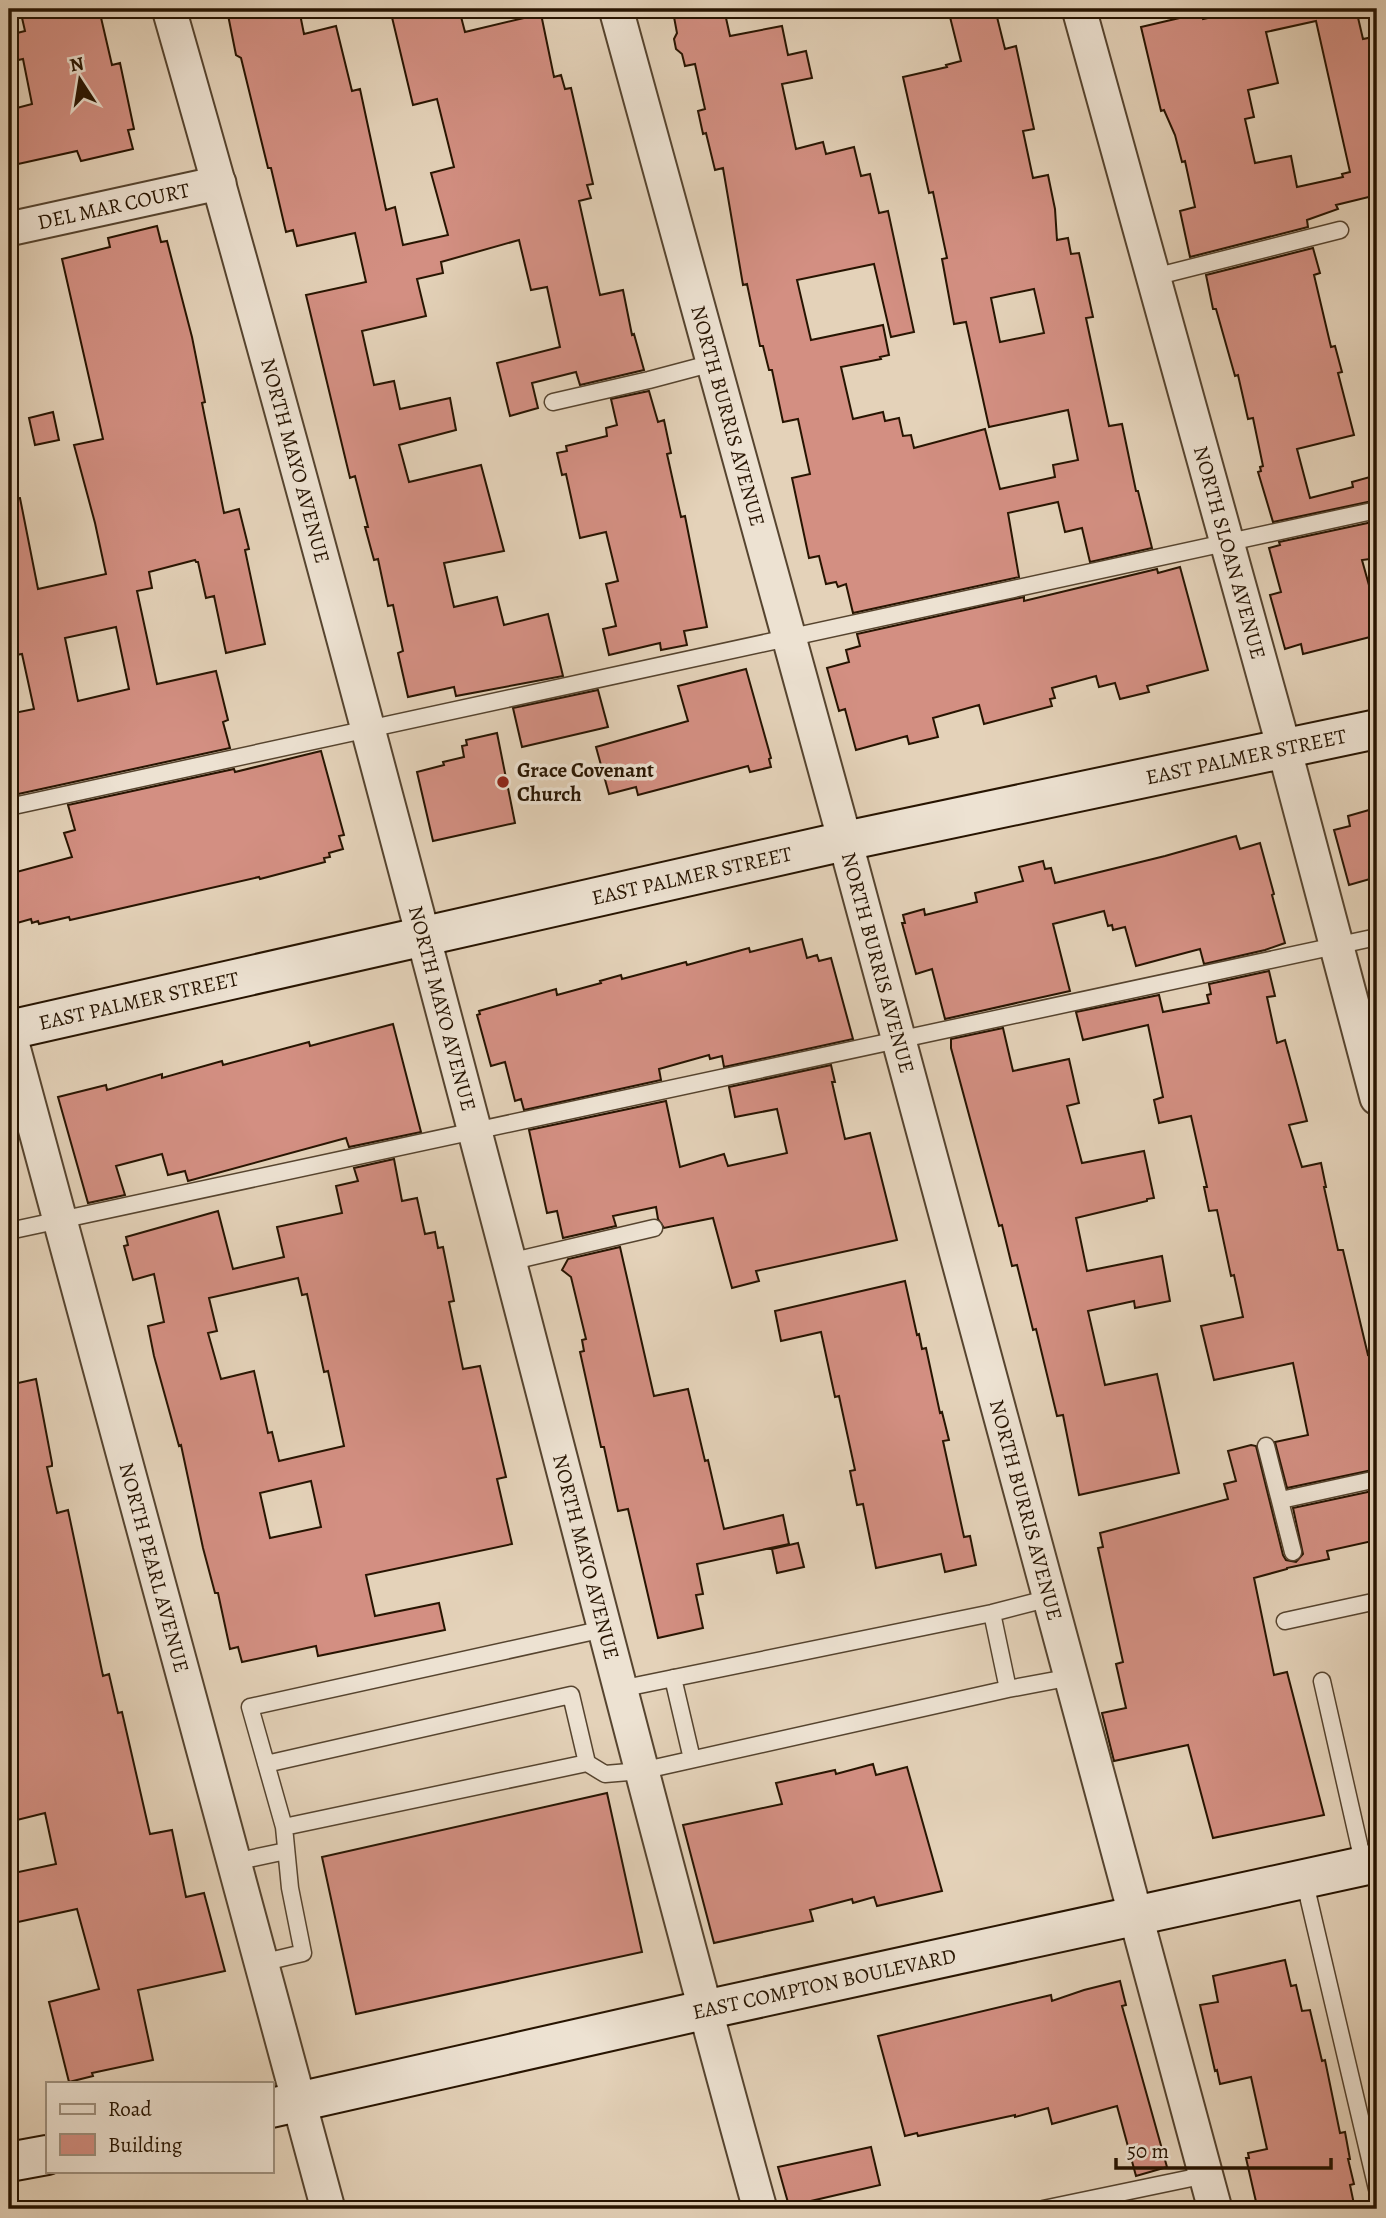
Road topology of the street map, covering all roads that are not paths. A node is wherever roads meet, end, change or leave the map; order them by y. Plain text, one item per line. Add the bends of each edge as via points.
1 (169, 9) edge
2 (616, 9) edge
3 (1079, 9) edge
4 (219, 183) junction
5 (9, 229) edge
6 (1340, 230) dead end
7 (1154, 277) junction
8 (713, 363) junction
9 (553, 402) dead end
10 (1377, 510) edge
11 (1227, 543) junction
12 (789, 637) junction
13 (367, 728) junction
14 (1377, 729) edge
15 (1284, 748) junction
16 (9, 807) edge
17 (845, 841) junction
18 (423, 935) junction
19 (1377, 937) edge
20 (1337, 946) junction
21 (9, 1031) edge
22 (898, 1038) junction
23 (1377, 1098) edge
24 (474, 1129) junction
25 (60, 1220) junction
26 (654, 1228) dead end
27 (9, 1231) edge
28 (509, 1262) junction
29 (1266, 1446) dead end
30 (1377, 1479) edge
31 (1281, 1500) junction
32 (1293, 1552) dead end
33 (1050, 1598) junction
34 (1377, 1601) edge
35 (992, 1613) junction
36 (1284, 1621) dead end
37 (604, 1629) junction
38 (1072, 1677) junction
39 (673, 1678) junction
40 (1322, 1681) dead end
41 (620, 1689) junction
42 (1008, 1689) junction
43 (692, 1759) junction
44 (586, 1763) junction
45 (267, 1764) junction
46 (641, 1770) junction
47 (284, 1827) junction
48 (286, 1850) junction
49 (234, 1862) junction
50 (1371, 1864) edge
51 (1304, 1879) junction
52 (1136, 1916) junction
53 (261, 1963) junction
54 (704, 2010) junction
55 (285, 2105) edge
56 (46, 2155) edge
57 (9, 2162) edge
58 (1206, 2175) junction
59 (1377, 2189) edge
60 (328, 2209) edge
61 (760, 2209) edge
62 (1043, 2209) edge
63 (1215, 2209) edge

1 - 4 street, NORTH MAYO AVENUE
2 - 8 street, NORTH BURRIS AVENUE
3 - 7 street, NORTH SLOAN AVENUE
4 - 5 street, DEL MAR COURT
4 - 13 street, NORTH MAYO AVENUE
6 - 7 lane
7 - 11 street, NORTH SLOAN AVENUE
8 - 9 lane
8 - 12 street, NORTH BURRIS AVENUE
10 - 11 lane
11 - 12 lane
11 - 15 street, NORTH SLOAN AVENUE
12 - 13 lane
12 - 17 street, NORTH BURRIS AVENUE
13 - 16 lane
13 - 18 street, NORTH MAYO AVENUE
14 - 15 main road, EAST PALMER STREET
15 - 17 main road, EAST PALMER STREET
15 - 20 street, NORTH SLOAN AVENUE
17 - 18 main road, EAST PALMER STREET
17 - 22 street, NORTH BURRIS AVENUE
18 - 21 main road, EAST PALMER STREET
18 - 24 street, NORTH MAYO AVENUE
19 - 20 lane
20 - 22 lane
20 - 23 street, NORTH SLOAN AVENUE
21 - 25 street, NORTH PEARL AVENUE
22 - 24 lane
22 - 33 street, NORTH BURRIS AVENUE
24 - 25 lane
24 - 28 street, NORTH MAYO AVENUE
25 - 27 lane
25 - 49 street, NORTH PEARL AVENUE
26 - 28 lane
28 - 37 street, NORTH MAYO AVENUE
29 - 31 lane
30 - 31 lane
31 - 32 lane
33 - 35 lane
33 - 38 street, NORTH BURRIS AVENUE
34 - 36 lane
35 - 39 lane
35 - 42 lane
37 - 41 street, NORTH MAYO AVENUE
37 - 45 lane via 250,1707
38 - 42 lane
38 - 52 street, NORTH BURRIS AVENUE
39 - 41 lane
39 - 43 lane
40 - 50 lane
41 - 46 street, NORTH MAYO AVENUE
42 - 43 lane
43 - 46 lane
44 - 45 lane via 571,1695
44 - 46 lane via 605,1774
44 - 47 lane
45 - 47 lane
46 - 54 street, NORTH MAYO AVENUE
47 - 48 lane
48 - 49 lane
48 - 53 lane via 303,1953
49 - 53 street, NORTH PEARL AVENUE
50 - 51 main road, EAST COMPTON BOULEVARD
51 - 52 main road, EAST COMPTON BOULEVARD
51 - 59 lane
52 - 54 main road, EAST COMPTON BOULEVARD
52 - 58 street, NORTH BURRIS AVENUE
53 - 55 street, NORTH PEARL AVENUE
54 - 55 main road, EAST COMPTON BOULEVARD
54 - 61 street, NORTH MAYO AVENUE
55 - 60 street, NORTH PEARL AVENUE
56 - 57 main road
58 - 62 lane
58 - 63 street, NORTH BURRIS AVENUE

